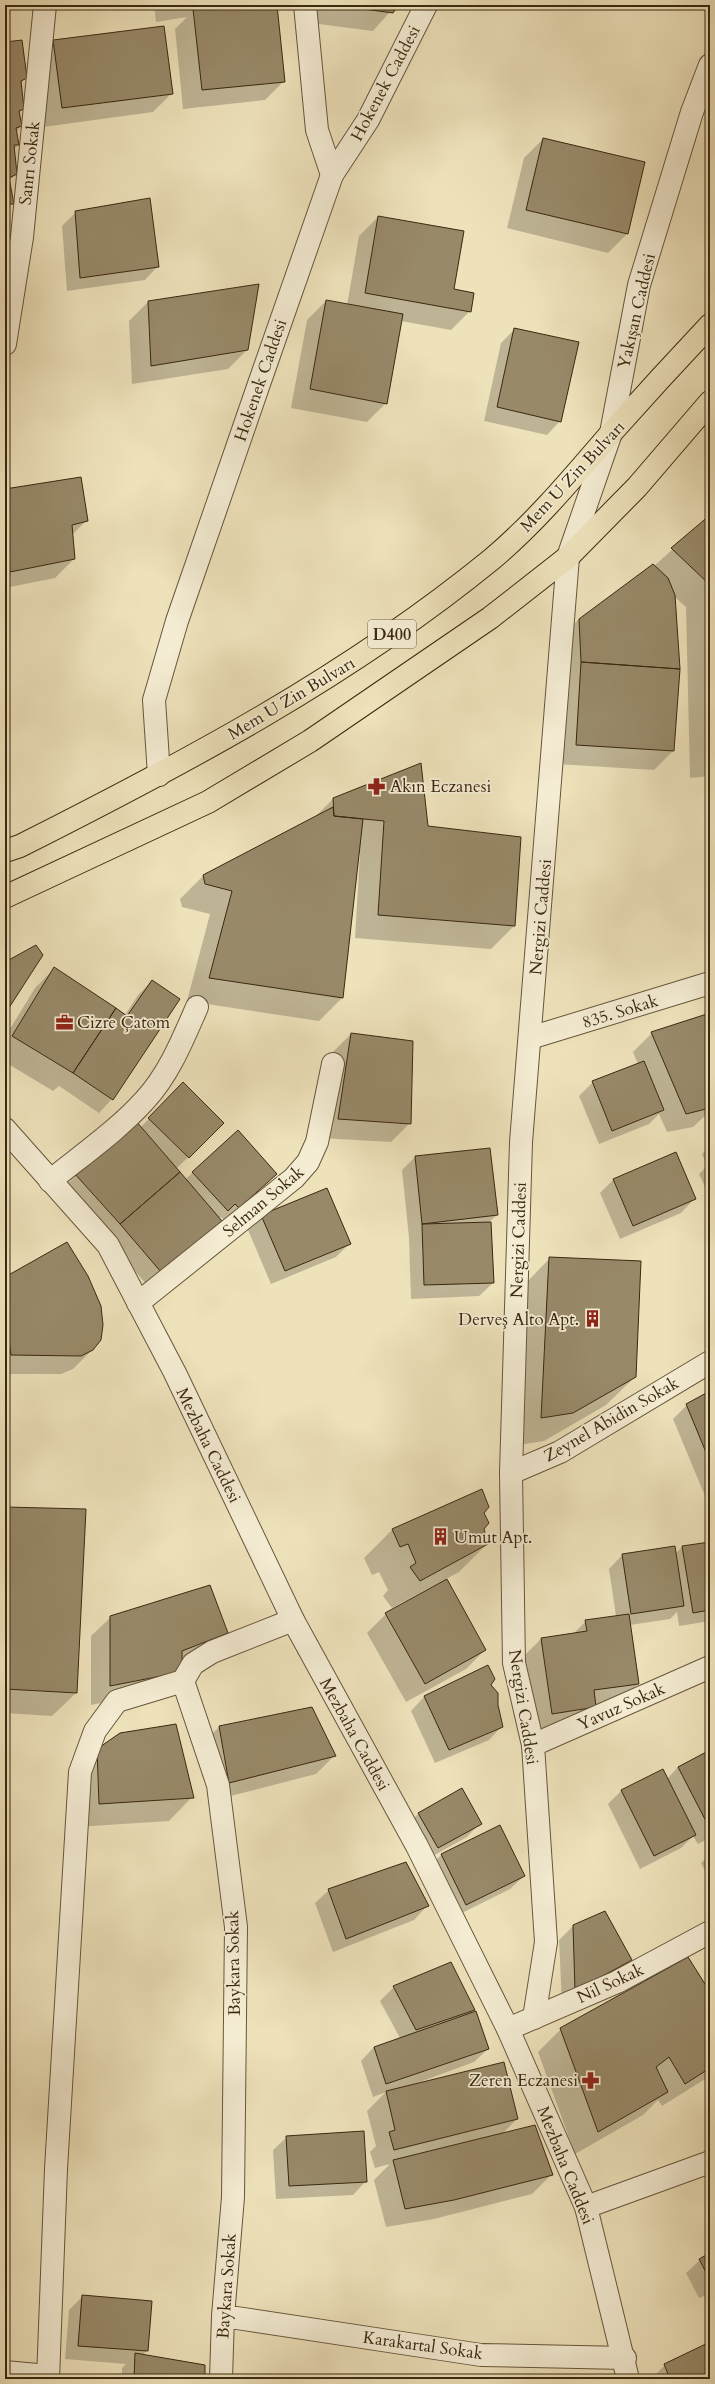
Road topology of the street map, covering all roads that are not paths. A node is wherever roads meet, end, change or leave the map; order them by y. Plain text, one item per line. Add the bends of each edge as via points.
1 (45, 5) edge
2 (305, 5) edge
3 (426, 5) edge
4 (710, 65) edge
5 (332, 175) junction
6 (710, 325) edge
7 (5, 344) edge
8 (710, 402) edge
9 (611, 433) junction
10 (568, 558) junction
11 (159, 775) junction
12 (5, 851) edge
13 (5, 897) edge
14 (710, 983) edge
15 (196, 1007) dead end
16 (530, 1038) junction
17 (333, 1064) dead end
18 (5, 1129) edge
19 (50, 1181) junction
20 (138, 1303) junction
21 (710, 1362) edge
22 (511, 1473) junction
23 (293, 1620) junction
24 (710, 1667) edge
25 (184, 1681) junction
26 (533, 1745) junction
27 (710, 1932) edge
28 (534, 2018) junction
29 (508, 2029) junction
30 (710, 2162) edge
31 (586, 2207) junction
32 (223, 2316) junction
33 (625, 2358) junction
34 (5, 2372) edge
35 (48, 2378) edge
36 (221, 2379) edge
37 (628, 2379) edge

1 - 7 street, Sanrı Sokak via 22,238
2 - 5 street via 317,130
3 - 5 street, Hokenek Caddesi via 368,120
4 - 9 street, Yakışan Caddesi via 692,112 639,285
5 - 11 street, Hokenek Caddesi via 177,621 154,700
6 - 9 main road, Mem U Zin Bulvarı / D400
8 - 10 main road, D400 via 637,487
9 - 10 street, Yakışan Caddesi
9 - 11 main road, Mem U Zin Bulvarı / D400 via 553,501 492,558 398,630 298,698
10 - 13 main road, D400 via 490,618 310,741 208,802
10 - 16 street, Nergizi Caddesi
11 - 12 main road, Mem U Zin Bulvarı / D400 via 20,846
14 - 16 street, 835. Sokak
15 - 19 street via 175,1057 146,1100 102,1140
16 - 22 street, Nergizi Caddesi via 521,1142
17 - 20 street, Selman Sokak via 317,1142 308,1162 294,1178
18 - 19 street, Mezbaha Caddesi
19 - 20 street, Mezbaha Caddesi via 108,1245
20 - 23 street, Mezbaha Caddesi via 175,1373
21 - 22 street, Zeynel Abidin Sokak via 560,1452
22 - 26 street, Nergizi Caddesi via 514,1663
23 - 25 street via 212,1652 193,1664
23 - 29 street, Mezbaha Caddesi via 417,1846
24 - 26 street, Yavuz Sokak
25 - 32 street, Baykara Sokak via 218,1785 236,1927 233,2197
25 - 35 street via 118,1701 95,1731 80,1772 56,2169
26 - 28 street, Nergizi Caddesi via 546,1942
27 - 28 street, Nil Sokak via 617,1982
28 - 29 street, Nil Sokak
29 - 31 street, Mezbaha Caddesi
30 - 31 street
31 - 33 street, Mezbaha Caddesi
32 - 33 street, Karakartal Sokak via 481,2354
32 - 36 street, Baykara Sokak
33 - 37 street, Mezbaha Caddesi
34 - 35 street

